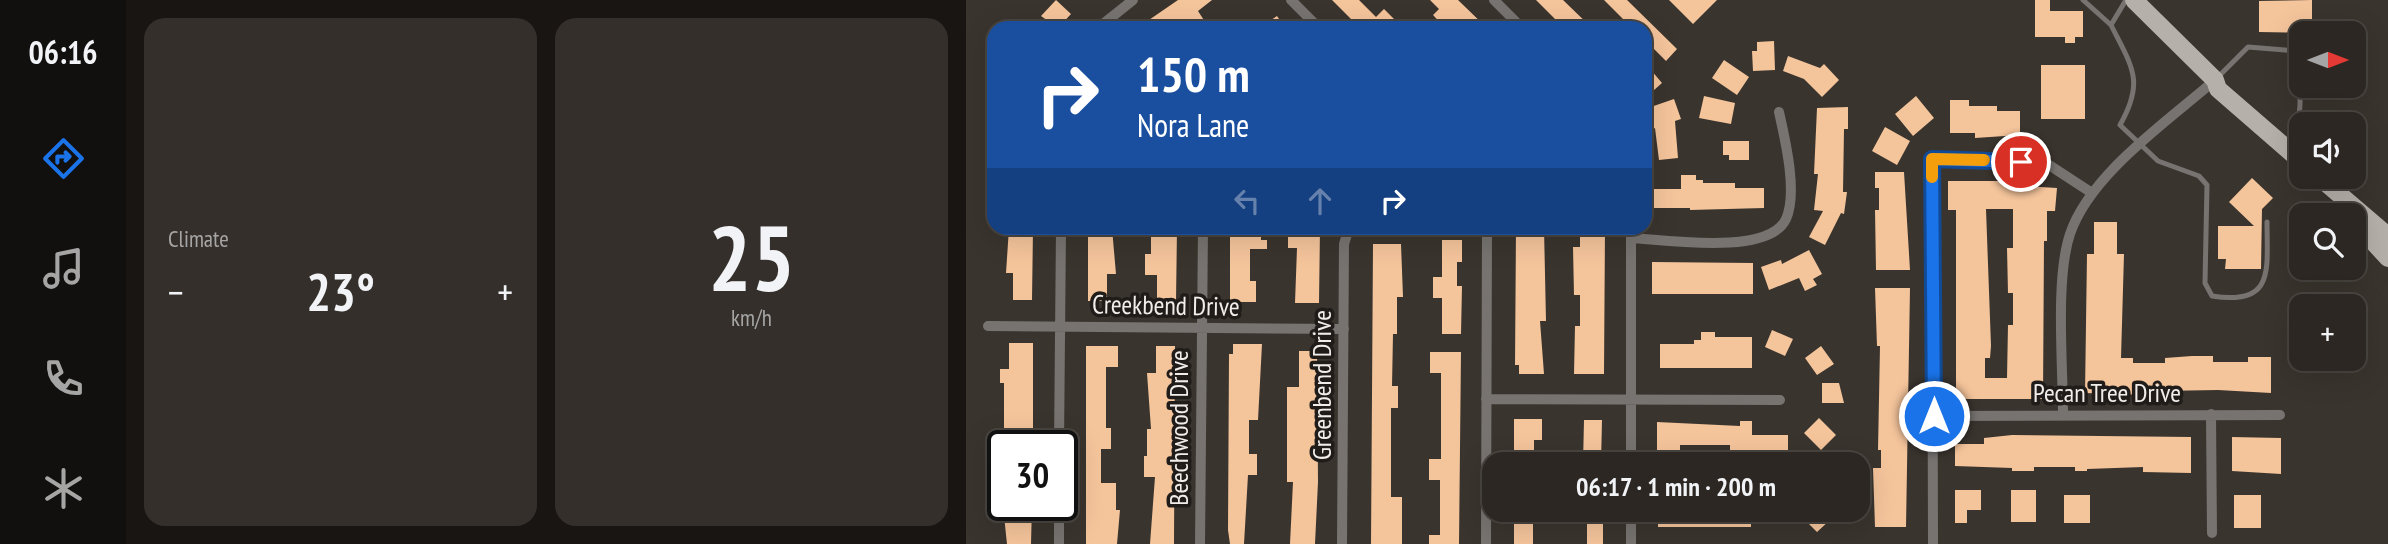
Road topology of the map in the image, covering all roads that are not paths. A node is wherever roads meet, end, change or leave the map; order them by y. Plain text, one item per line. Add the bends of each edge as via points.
1 (1133, 0) edge
2 (1291, 0) edge
3 (1494, 0) edge
4 (2083, 0) edge
5 (2126, 0) edge
6 (2134, 0) edge
7 (1107, 21) edge
8 (1312, 21) edge
9 (1515, 21) edge
10 (2111, 25) junction
11 (2215, 80) junction
12 (1779, 112) dead end
13 (2142, 144) junction
14 (2286, 148) junction
15 (2289, 151) edge
16 (2324, 189) edge
17 (2333, 189) edge
18 (2092, 194) junction
19 (2337, 203) edge
20 (2267, 222) dead end
21 (2366, 234) edge
22 (1061, 235) edge
23 (1203, 235) edge
24 (1347, 235) edge
25 (1487, 235) edge
26 (1631, 235) edge
27 (1652, 235) edge
28 (2388, 236) edge
29 (2388, 258) edge
30 (988, 326) dead end
31 (1061, 326) junction
32 (1202, 328) junction
33 (1344, 330) junction
34 (1631, 397) junction
35 (1486, 399) junction
36 (1780, 400) dead end
37 (2211, 414) junction
38 (2063, 415) junction
39 (2280, 415) dead end
40 (1934, 416) junction
41 (1059, 430) edge
42 (1631, 452) edge
43 (1059, 521) edge
44 (1631, 522) edge
45 (2212, 533) dead end
46 (1059, 544) edge
47 (1200, 544) edge
48 (1342, 544) edge
49 (1486, 544) edge
50 (1631, 544) edge
51 (1933, 544) edge

1 - 7 street
2 - 8 street
3 - 9 street
4 - 10 lane
5 - 10 lane
6 - 11 main road
10 - 13 lane via 2136,74 2133,102 2120,125
11 - 13 street
11 - 14 main road via 2218,89
11 - 14 lane via 2248,47 2296,51 2301,104
12 - 27 street via 1788,158 1786,220 1768,236 1748,243
13 - 18 street
13 - 20 lane via 2158,161 2204,178 2208,196 2205,283 2212,296 2236,298 2262,288 2267,273
14 - 15 main road
16 - 19 main road
17 - 28 main road
18 - 38 street via 2070,233 2063,267
18 - 40 street via 2046,163 1932,159
21 - 29 main road
22 - 31 street
23 - 32 street, Beechwood Drive
24 - 33 street, Greenbend Drive
25 - 35 street
26 - 34 street
30 - 31 street, Creekbend Drive
31 - 32 street, Creekbend Drive
31 - 41 street
32 - 33 street, Creekbend Drive
32 - 47 street, Beechwood Drive
33 - 48 street, Greenbend Drive
34 - 35 street
34 - 36 street
34 - 42 street
35 - 49 street
37 - 38 street, Pecan Tree Drive
37 - 39 street, Pecan Tree Drive
37 - 45 street
38 - 40 street, Pecan Tree Drive
40 - 51 street
43 - 46 street
44 - 50 street

